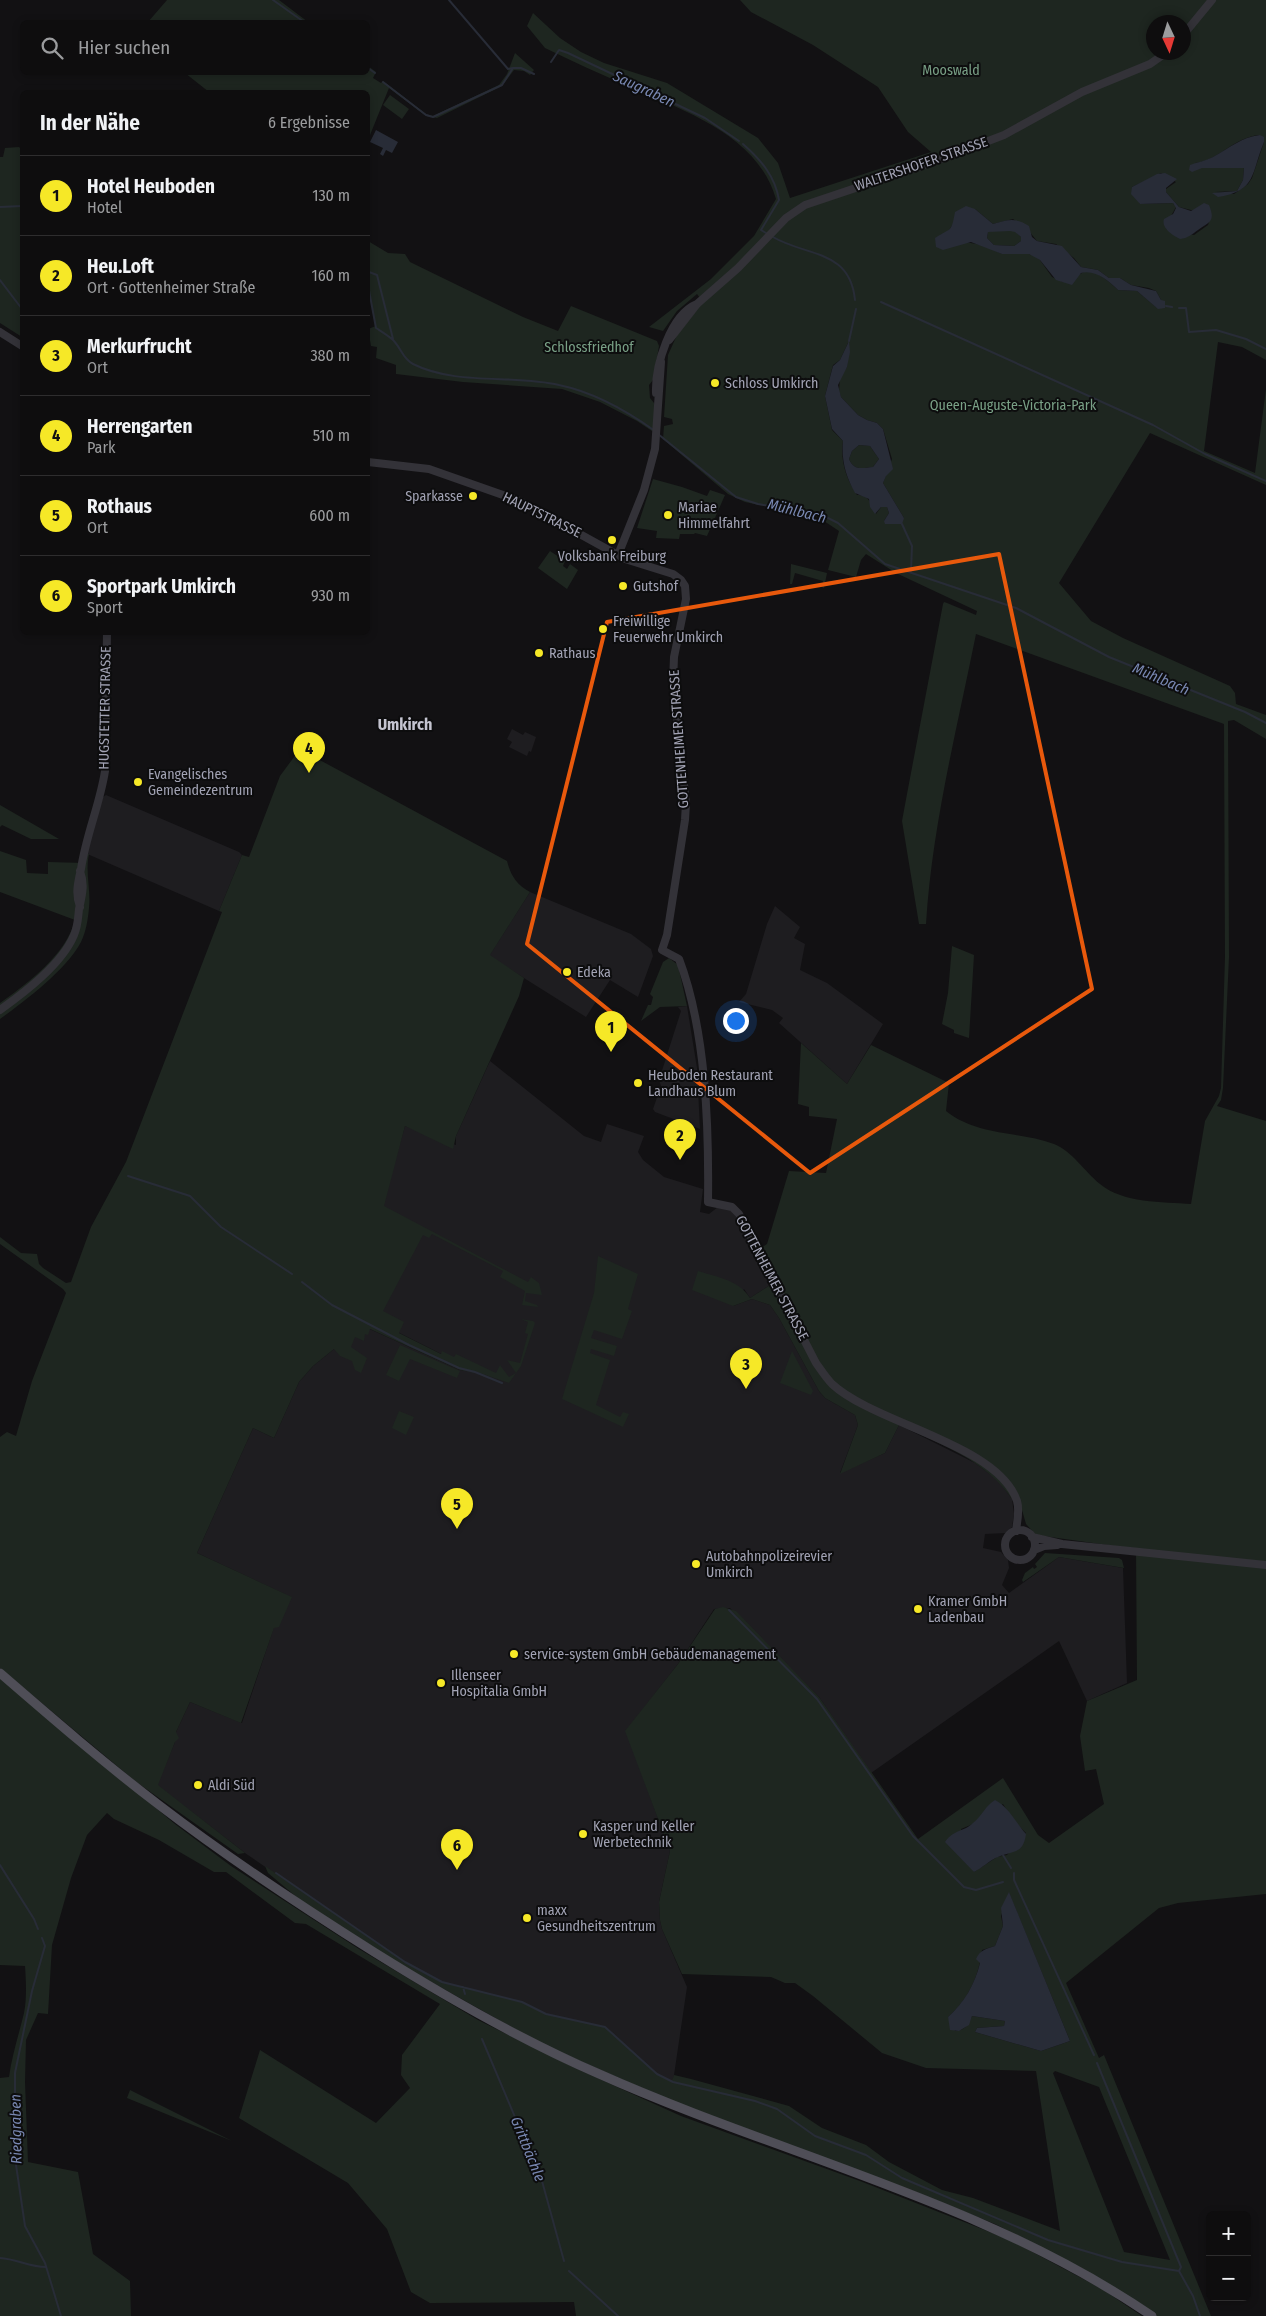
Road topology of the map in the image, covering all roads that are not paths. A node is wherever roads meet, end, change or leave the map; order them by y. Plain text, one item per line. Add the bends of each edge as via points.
1 (1212, 0) edge
2 (1191, 26) edge
3 (1156, 60) edge
4 (0, 332) edge
5 (20, 345) edge
6 (370, 462) edge
7 (618, 555) junction
8 (681, 580) joint
9 (106, 635) edge
10 (0, 1010) edge
11 (1019, 1513) junction
12 (1016, 1531) junction
13 (1029, 1534) junction
14 (1062, 1544) junction
15 (1034, 1550) junction
16 (1266, 1565) edge
17 (0, 1673) edge
18 (1152, 2316) edge

1 - 2 street
3 - 7 street, WALTERSHOFER STRASSE via 1082,92 1004,135 805,205 786,218 738,268 697,304 669,340 656,373 658,433 644,490
4 - 5 street
6 - 7 street, HAUPTSTRASSE via 429,469 520,501
7 - 8 street, HAUPTSTRASSE via 634,564 674,574
8 - 11 street, GOTTENHEIMER STRASSE via 686,600 674,657 673,682 686,803 667,935 662,950 679,959 690,995 702,1073 708,1202 732,1207 739,1214 816,1363 832,1383 848,1396 951,1444 981,1462 1010,1488
9 - 10 street, HUGSTETTER STRASSE via 105,771 80,870 84,888 77,928 70,944 32,984
11 - 12 street, GOTTENHEIMER STRASSE
11 - 13 street, GOTTENHEIMER STRASSE
12 - 13 street
12 - 15 street via 1006,1544 1011,1556 1025,1559
13 - 14 street
13 - 15 street
14 - 15 street
14 - 16 street
17 - 18 main road via 108,1765 191,1829 319,1917 468,2008 594,2072 678,2108 903,2191 1010,2235 1058,2258

